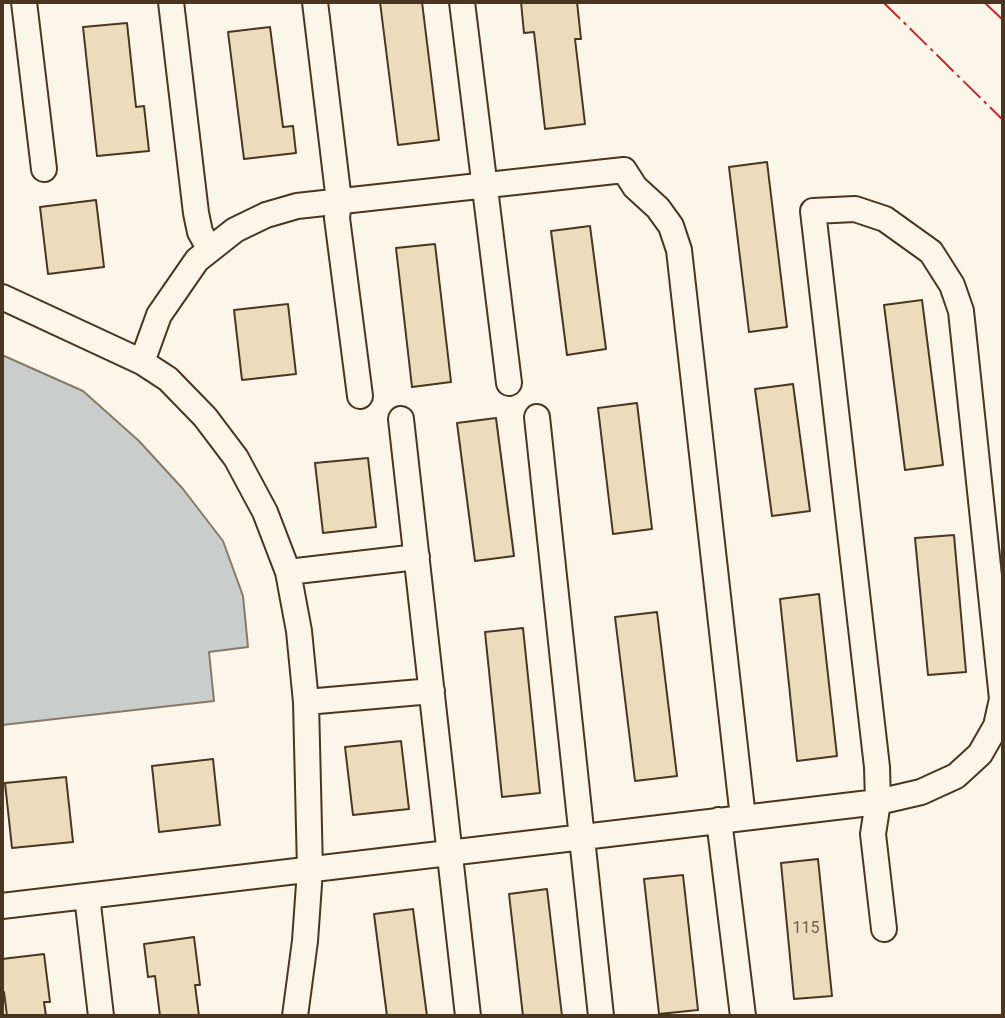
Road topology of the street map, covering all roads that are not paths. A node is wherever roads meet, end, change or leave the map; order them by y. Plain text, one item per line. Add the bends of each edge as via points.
1 (24, 2) edge
2 (171, 2) edge
3 (315, 2) edge
4 (461, 2) edge
5 (44, 169) dead end
6 (485, 185) junction
7 (339, 201) junction
8 (210, 250) junction
9 (2, 297) edge
10 (142, 362) junction
11 (509, 383) dead end
12 (360, 396) dead end
13 (537, 417) dead end
14 (401, 419) dead end
15 (417, 557) junction
16 (288, 572) junction
17 (432, 691) junction
18 (306, 702) junction
19 (877, 802) junction
20 (731, 819) junction
21 (583, 837) junction
22 (451, 852) junction
23 (310, 870) junction
24 (87, 896) junction
25 (2, 906) edge
26 (884, 929) dead end
27 (101, 1016) edge
28 (295, 1016) edge
29 (468, 1016) edge
30 (601, 1016) edge
31 (743, 1016) edge

1 - 5 lane
2 - 8 lane via 196,213
3 - 7 lane
4 - 6 lane
6 - 7 lane
6 - 11 lane
6 - 20 lane via 624,170 671,226 679,250
7 - 8 lane via 266,215 235,230
7 - 12 lane via 337,218
8 - 10 lane via 197,260 159,315
9 - 10 lane
10 - 16 lane via 168,379 236,458 265,512
13 - 21 lane
14 - 15 lane
15 - 16 lane
15 - 17 lane
16 - 18 lane
17 - 18 lane
17 - 22 lane
18 - 23 lane
19 - 19 lane via 921,792 956,776 980,754 996,726 1002,699 964,338 952,285 931,252 885,219 855,209 813,211 877,767
19 - 20 lane
19 - 26 lane via 873,834
20 - 21 lane
20 - 31 lane
21 - 22 lane
21 - 30 lane
22 - 23 lane
22 - 29 lane
23 - 24 lane
23 - 28 lane
24 - 25 lane
24 - 27 lane

